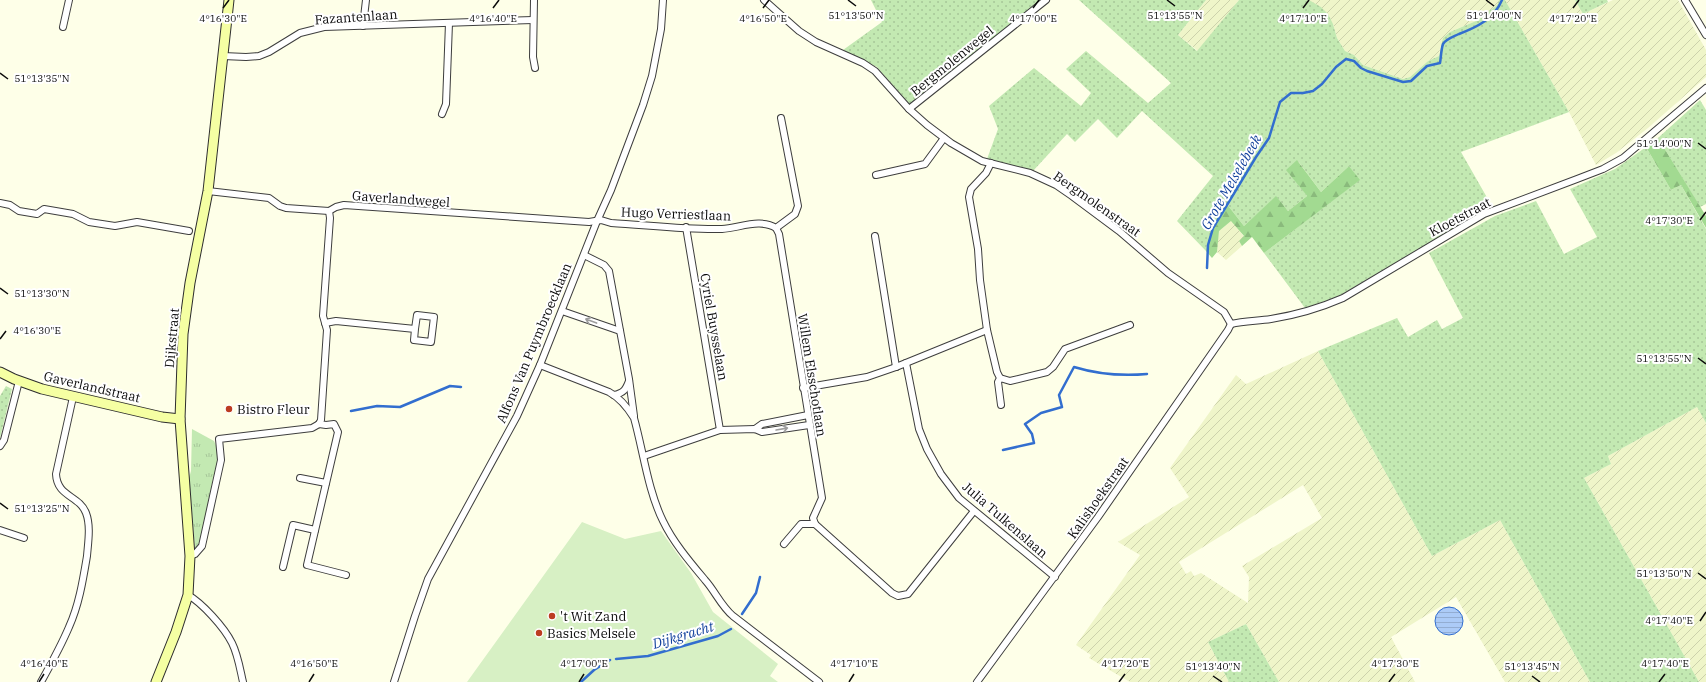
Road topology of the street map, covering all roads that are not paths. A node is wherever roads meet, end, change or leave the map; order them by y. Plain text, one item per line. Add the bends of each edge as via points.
1 (69, 0) edge
2 (229, 0) edge
3 (366, 0) edge
4 (534, 0) edge
5 (663, 0) edge
6 (764, 0) edge
7 (1046, 0) edge
8 (1685, 0) edge
9 (533, 20) junction
10 (449, 23) junction
11 (363, 26) junction
12 (63, 27) dead end
13 (1706, 35) edge
14 (223, 56) junction
15 (535, 68) dead end
16 (1706, 88) edge
17 (909, 109) junction
18 (442, 114) dead end
19 (782, 118) dead end
20 (944, 138) junction
21 (991, 163) junction
22 (876, 175) dead end
23 (208, 191) junction
24 (0, 204) edge
25 (329, 211) junction
26 (597, 221) junction
27 (686, 227) junction
28 (776, 228) junction
29 (189, 231) dead end
30 (875, 236) dead end
31 (584, 255) junction
32 (562, 311) junction
33 (325, 323) junction
34 (1231, 324) junction
35 (1130, 325) dead end
36 (415, 329) junction
37 (987, 330) junction
38 (620, 331) junction
39 (906, 364) junction
40 (540, 365) junction
41 (896, 368) junction
42 (0, 372) edge
43 (1000, 378) junction
44 (629, 379) junction
45 (19, 381) junction
46 (803, 388) junction
47 (614, 395) junction
48 (73, 397) junction
49 (1001, 405) dead end
50 (808, 415) junction
51 (634, 418) junction
52 (180, 419) junction
53 (319, 424) junction
54 (809, 424) junction
55 (755, 429) junction
56 (720, 430) junction
57 (0, 446) edge
58 (644, 456) junction
59 (300, 478) dead end
60 (326, 484) junction
61 (974, 510) junction
62 (815, 524) junction
63 (0, 530) edge
64 (315, 530) junction
65 (24, 538) dead end
66 (784, 544) dead end
67 (190, 556) junction
68 (283, 567) dead end
69 (346, 575) dead end
70 (1055, 577) junction
71 (188, 595) junction
72 (41, 682) edge
73 (156, 682) edge
74 (243, 682) edge
75 (394, 682) edge
76 (819, 682) edge
77 (977, 682) edge

1 - 12 street
2 - 14 main road, Dijkstraat
3 - 11 street
4 - 9 street
5 - 26 street, Alfons Van Puymbroecklaan via 661,29 652,76 611,190
6 - 17 street, Bergmolenstraat via 799,31 816,42 875,71
7 - 17 street, Bergmolenwegel
8 - 13 street
9 - 10 street, Fazantenlaan
9 - 15 street
10 - 11 street, Fazantenlaan
10 - 18 street via 446,104
11 - 14 street, Fazantenlaan via 324,27 300,33 259,56
14 - 23 main road, Dijkstraat
16 - 34 street, Kloetstraat via 1623,158 1584,177 1478,218 1343,298 1306,312
17 - 20 street, Bergmolenstraat
19 - 28 street via 798,206 795,214
20 - 21 street, Bergmolenstraat via 969,154
20 - 22 street via 926,164
21 - 34 street, Bergmolenstraat via 1030,173 1056,185 1120,231 1178,281 1221,309
21 - 37 street via 970,189 969,197
23 - 25 street, Gaverlandwegel via 270,198 286,208
23 - 52 main road, Dijkstraat via 183,334
24 - 29 street via 37,214 44,209 73,214 89,222 115,226 137,222
25 - 26 street, Gaverlandwegel via 344,205
25 - 33 street via 323,316
26 - 27 street, Hugo Verriestlaan
26 - 31 street, Alfons Van Puymbroecklaan
27 - 28 street, Hugo Verriestlaan via 722,229 766,223
27 - 56 street, Cyriel Buysselaan
28 - 46 street, Willem Elsschotlaan
30 - 41 street
31 - 32 street, Alfons Van Puymbroecklaan
31 - 38 street via 604,265 609,271
38 -> 32 street
32 - 40 street, Alfons Van Puymbroecklaan
33 - 36 street via 336,321
33 - 53 street via 327,326
34 - 70 street, Kalishoekstraat
35 - 43 street via 1065,349 1047,372 1010,381
36 - 36 street via 414,340 431,342 434,317 416,315
37 - 39 street
37 - 43 street
38 - 44 street
39 - 41 street
39 - 61 street, Julia Tulkenslaan via 919,429 927,449 959,498
40 - 47 street
40 - 75 street, Alfons Van Puymbroecklaan via 517,416 428,579
41 - 46 street via 867,377
42 - 45 main road, Gaverlandstraat
43 - 49 street via 998,382
44 - 47 street via 623,393
44 - 51 street
45 - 48 main road, Gaverlandstraat
45 - 57 street via 4,440
46 - 50 street, Willem Elsschotlaan
47 - 51 street
48 - 52 main road, Gaverlandstraat
48 - 72 street via 56,479 61,490 84,509 88,522 88,544 83,583 69,627
50 - 54 street, Willem Elsschotlaan
50 - 55 street via 762,424
51 - 58 street
52 - 67 main road, Dijkstraat
53 - 60 street via 334,424 338,432
53 - 67 street via 312,428 219,439 221,460 202,546
55 -> 54 street via 762,432
54 - 62 street, Willem Elsschotlaan via 822,498 813,518
55 - 56 street
56 - 58 street
58 - 76 street via 663,521 722,605
59 - 60 street
60 - 64 street
61 - 62 street via 908,594 898,596
61 - 70 street, Julia Tulkenslaan
62 - 66 street via 801,524
63 - 65 street
64 - 68 street via 293,525
64 - 69 street via 307,565
67 - 71 main road, Dijkstraat
70 - 77 street, Kalishoekstraat
71 - 73 main road, Dijkstraat
71 - 74 street via 202,605 231,642

